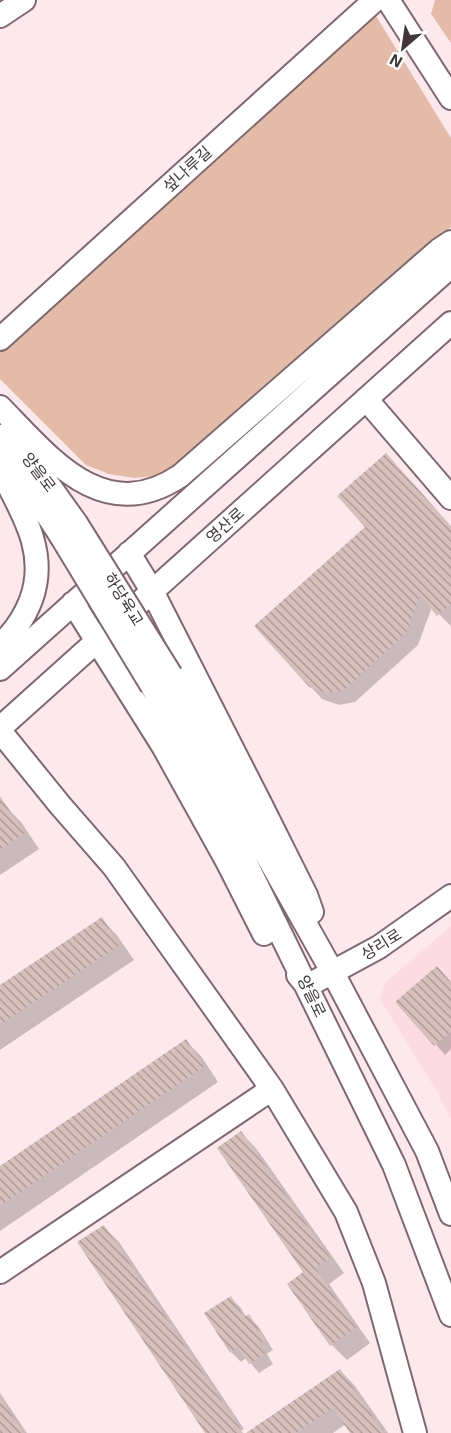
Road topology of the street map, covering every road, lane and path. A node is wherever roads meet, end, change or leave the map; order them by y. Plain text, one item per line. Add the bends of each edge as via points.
1 (24, 0) edge
2 (375, 0) edge
3 (388, 0) edge
4 (0, 16) edge
5 (451, 98) edge
6 (451, 242) edge
7 (451, 266) edge
8 (450, 325) edge
9 (0, 339) edge
10 (366, 399) junction
11 (0, 407) edge
12 (0, 423) edge
13 (0, 442) edge
14 (0, 469) edge
15 (451, 498) edge
16 (68, 530) junction
17 (129, 553) junction
18 (152, 591) junction
19 (73, 603) junction
20 (97, 641) junction
21 (0, 645) edge
22 (0, 669) edge
23 (162, 681) junction
24 (0, 730) edge
25 (451, 896) edge
26 (333, 973) junction
27 (307, 986) junction
28 (272, 1089) junction
29 (451, 1214) edge
30 (0, 1272) edge
31 (451, 1315) edge
32 (415, 1433) edge

1 - 4 street
2 - 9 street, 섶나루길
3 - 5 street
6 - 11 street via 168,484 122,494 88,485 62,468
7 - 17 street
8 - 10 street, 영산로
10 - 15 street
10 - 18 street, 영산로
12 - 16 street, 양을로 via 43,477
13 - 16 street, 양을로
14 - 21 street via 32,535 37,567 26,613
16 - 23 street, 하당육교, bridge
17 - 18 street
17 - 19 street
18 - 20 street, 영산로
18 - 26 street via 306,895
19 - 20 street
19 - 22 street
20 - 24 street, 영산로
20 - 27 street via 163,746 267,940
23 - 26 street, 양을로
23 - 27 street, 양을로
24 - 28 street via 114,867
25 - 26 street, 상리로 via 394,938
26 - 27 street, 상리로
26 - 29 street, 양을로 via 427,1151
27 - 31 street, 양을로 via 394,1165
28 - 30 street
28 - 32 street via 346,1212 374,1283

